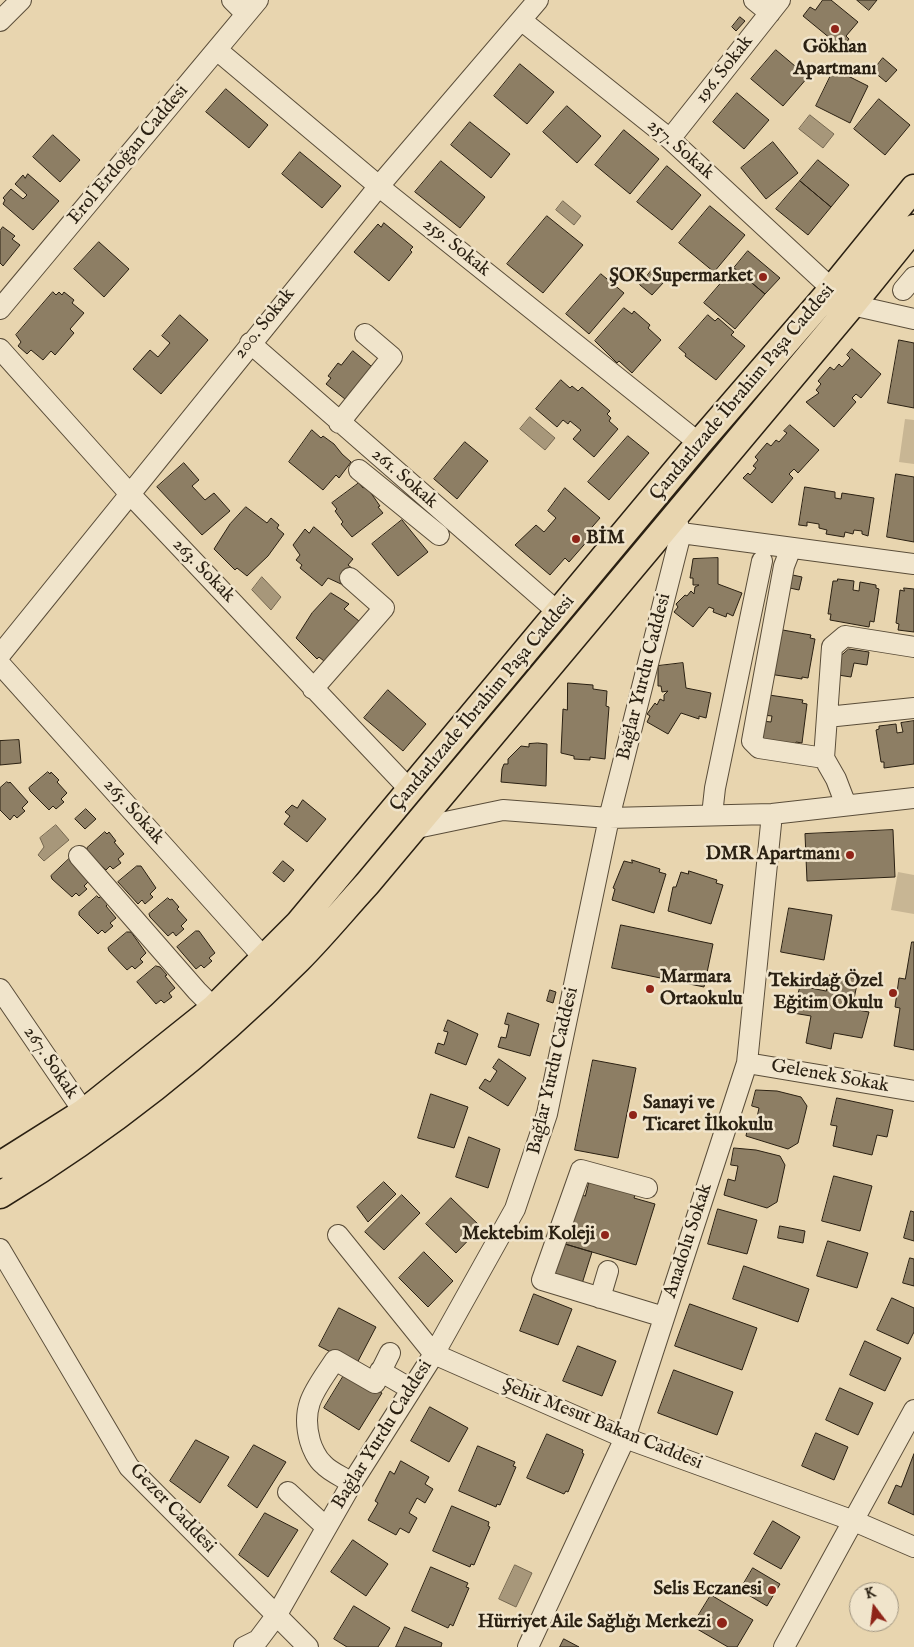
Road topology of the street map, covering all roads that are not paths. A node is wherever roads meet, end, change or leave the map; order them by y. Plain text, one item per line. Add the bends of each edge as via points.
1 (21, 0) edge
2 (232, 0) edge
3 (538, 0) edge
4 (754, 0) edge
5 (775, 6) edge
6 (252, 7) edge
7 (521, 20) junction
8 (0, 21) edge
9 (217, 50) junction
10 (670, 139) junction
11 (379, 186) junction
12 (914, 188) edge
13 (914, 228) edge
14 (832, 289) junction
15 (852, 305) junction
16 (0, 309) edge
17 (914, 319) edge
18 (365, 334) dead end
19 (250, 343) junction
20 (0, 349) edge
21 (339, 423) junction
22 (699, 443) junction
23 (359, 470) dead end
24 (418, 491) junction
25 (129, 493) junction
26 (405, 507) junction
27 (678, 524) junction
28 (438, 535) dead end
29 (791, 548) junction
30 (762, 561) dead end
31 (914, 564) edge
32 (350, 578) dead end
33 (559, 613) junction
34 (914, 646) edge
35 (0, 655) edge
36 (0, 664) edge
37 (313, 689) junction
38 (914, 708) edge
39 (827, 717) junction
40 (824, 758) junction
41 (410, 791) junction
42 (914, 798) edge
43 (846, 805) junction
44 (772, 814) junction
45 (712, 815) junction
46 (609, 818) junction
47 (412, 829) junction
48 (79, 856) dead end
49 (265, 959) junction
50 (0, 989) edge
51 (214, 1008) junction
52 (747, 1063) junction
53 (914, 1091) edge
54 (84, 1112) junction
55 (0, 1166) edge
56 (647, 1188) dead end
57 (0, 1195) edge
58 (338, 1234) dead end
59 (0, 1249) edge
60 (608, 1271) dead end
61 (600, 1298) junction
62 (664, 1318) junction
63 (390, 1353) dead end
64 (434, 1354) junction
65 (380, 1371) junction
66 (411, 1389) junction
67 (914, 1410) edge
68 (625, 1438) junction
69 (352, 1483) junction
70 (288, 1492) dead end
71 (854, 1521) junction
72 (326, 1527) junction
73 (914, 1547) edge
74 (276, 1616) junction
75 (244, 1647) edge
76 (308, 1647) edge
77 (528, 1647) edge
78 (784, 1647) edge

1 - 8 street
2 - 6 street
3 - 7 street, 200. Sokak
4 - 5 street
5 - 10 street, 196. Sokak
6 - 9 street, Erol Erdoğan Caddesi
7 - 10 street, 257. Sokak
7 - 11 street, 200. Sokak
9 - 11 street, 259. Sokak
9 - 16 street, Erol Erdoğan Caddesi
10 - 14 street, 257. Sokak
11 - 19 street, 200. Sokak
11 - 22 street, 259. Sokak
12 - 14 main road, Çandarlızade İbrahim Paşa Caddesi
13 - 15 main road, Çandarlızade İbrahim Paşa Caddesi
14 - 22 main road, Çandarlızade İbrahim Paşa Caddesi
15 - 17 street
15 - 27 main road, Çandarlızade İbrahim Paşa Caddesi
18 - 21 street via 392,357
19 - 21 street, 261. Sokak
19 - 25 street, 200. Sokak
20 - 25 street, 263. Sokak
21 - 24 street, 261. Sokak
22 - 33 main road, Çandarlızade İbrahim Paşa Caddesi
23 - 26 street
24 - 26 street
24 - 33 street, 261. Sokak
25 - 35 street, 200. Sokak
25 - 37 street, 263. Sokak
26 - 28 street
27 - 29 street
27 - 46 street, Bağlar Yurdu Caddesi
27 - 47 main road, Çandarlızade İbrahim Paşa Caddesi
29 - 31 street
29 - 40 street via 784,566 752,741 760,748
30 - 45 street
32 - 37 street via 384,608
33 - 41 main road, Çandarlızade İbrahim Paşa Caddesi
34 - 39 street via 845,636 832,647
36 - 49 street, 265. Sokak
37 - 41 street, 263. Sokak
38 - 39 street
39 - 40 street
40 - 43 street
41 - 49 main road, Çandarlızade İbrahim Paşa Caddesi via 315,905
42 - 43 street
43 - 44 street
44 - 45 street
44 - 52 street, Anadolu Sokak
45 - 46 street
46 - 47 street via 503,810
46 - 64 street, Bağlar Yurdu Caddesi via 547,1114 529,1172 515,1209
47 - 57 main road, Çandarlızade İbrahim Paşa Caddesi via 368,884 299,959 232,1024 87,1140
48 - 51 street
49 - 51 main road, Çandarlızade İbrahim Paşa Caddesi
50 - 54 street, 267. Sokak
51 - 54 main road, Çandarlızade İbrahim Paşa Caddesi
52 - 53 street, Gelenek Sokak
52 - 62 street, Anadolu Sokak
54 - 55 main road, Çandarlızade İbrahim Paşa Caddesi
56 - 61 street via 581,1170 542,1280
58 - 64 street, Şehit Mesut Bakan Caddesi
59 - 74 street, Gezer Caddesi via 129,1467
60 - 61 street
61 - 62 street
62 - 68 street, Anadolu Sokak
63 - 65 street
64 - 66 street, Bağlar Yurdu Caddesi
64 - 68 street, Şehit Mesut Bakan Caddesi
65 - 66 street
65 - 69 street via 375,1383 335,1360 311,1396 306,1412 306,1429 323,1464
66 - 69 street, Bağlar Yurdu Caddesi
67 - 71 street
68 - 71 street, Şehit Mesut Bakan Caddesi
68 - 77 street, Anadolu Sokak
69 - 72 street, Bağlar Yurdu Caddesi
70 - 72 street
71 - 73 street, Şehit Mesut Bakan Caddesi
71 - 78 street
72 - 74 street, Bağlar Yurdu Caddesi
74 - 75 street, Bağlar Yurdu Caddesi via 258,1640
74 - 76 street, Gezer Caddesi

